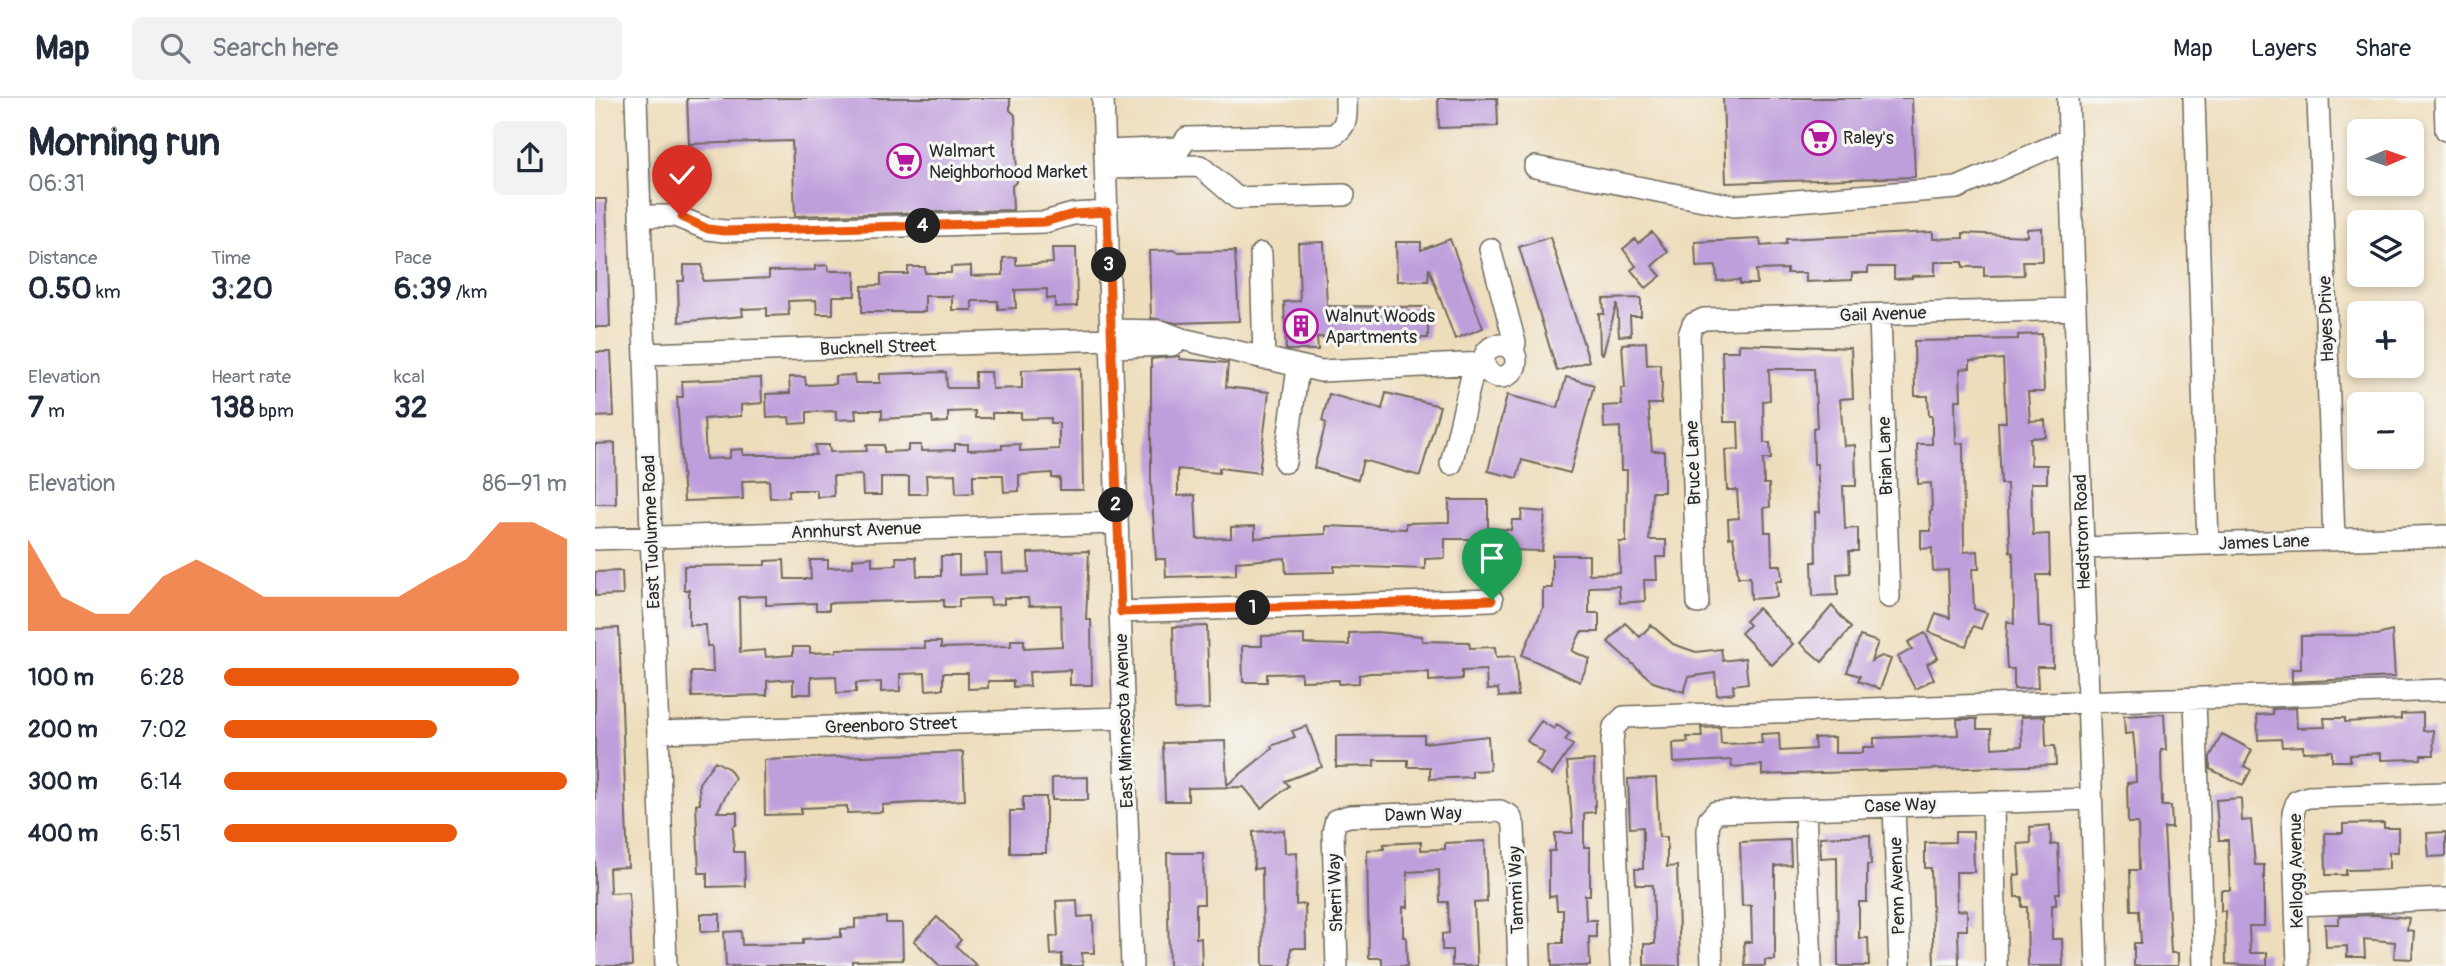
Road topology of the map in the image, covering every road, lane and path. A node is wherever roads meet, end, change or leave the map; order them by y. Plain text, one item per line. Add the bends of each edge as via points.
1 (636, 98) edge
2 (1104, 98) edge
3 (1346, 98) edge
4 (2068, 98) edge
5 (2194, 98) edge
6 (2318, 98) edge
7 (2445, 98) edge
8 (2446, 130) edge
9 (2069, 139) junction
10 (1105, 159) junction
11 (1535, 167) dead end
12 (1344, 195) dead end
13 (1107, 212) junction
14 (640, 216) junction
15 (1490, 249) dead end
16 (1261, 254) dead end
17 (2075, 309) junction
18 (1880, 315) junction
19 (1693, 324) joint
20 (1111, 339) junction
21 (645, 354) junction
22 (1264, 359) junction
23 (1479, 363) junction
24 (1299, 368) junction
25 (1285, 462) dead end
26 (1451, 464) dead end
27 (1117, 523) junction
28 (651, 536) junction
29 (2446, 536) edge
30 (595, 539) edge
31 (2334, 539) junction
32 (2208, 544) junction
33 (2083, 548) junction
34 (1889, 597) dead end
35 (1492, 600) dead end
36 (1698, 603) dead end
37 (1121, 612) junction
38 (2446, 690) edge
39 (2195, 699) junction
40 (2088, 702) junction
41 (1124, 718) junction
42 (659, 732) junction
43 (2446, 793) edge
44 (2091, 799) junction
45 (1993, 802) junction
46 (1894, 806) junction
47 (1805, 808) junction
48 (1510, 816) joint
49 (1336, 820) joint
50 (2446, 899) edge
51 (2296, 905) junction
52 (666, 966) edge
53 (1132, 966) edge
54 (1338, 966) edge
55 (1519, 966) edge
56 (1621, 966) edge
57 (1712, 966) edge
58 (1811, 966) edge
59 (1900, 966) edge
60 (1996, 966) edge
61 (2097, 966) edge
62 (2204, 966) edge
63 (2298, 966) edge

1 - 14 street, East Tuolumne Road
2 - 10 street, East Minnesota Avenue
3 - 10 street via 1346,120 1342,130 1333,135 1187,138 1180,148
4 - 9 street, Hedstrom Road
5 - 32 street
6 - 31 street, Hayes Drive
7 - 8 street
9 - 11 street via 1957,188 1734,206
9 - 17 street, Hedstrom Road
10 - 12 street via 1200,166 1237,198
10 - 13 street, East Minnesota Avenue
13 - 14 street via 1045,222 724,231 675,216
13 - 20 street, East Minnesota Avenue
14 - 21 street, East Tuolumne Road
15 - 23 street via 1515,343 1513,351 1504,345 1494,346
16 - 22 street
17 - 18 street, Gail Avenue
17 - 33 street, Hedstrom Road
18 - 19 street, Gail Avenue
18 - 34 street, Brian Lane
19 - 36 street, Bruce Lane via 1689,335
20 - 21 street, Bucknell Street
20 - 22 street, Bucknell Street via 1161,331
20 - 27 street, East Minnesota Avenue
21 - 28 street, East Tuolumne Road
22 - 24 street, Bucknell Street
23 - 24 street, Bucknell Street via 1321,371
23 - 26 street
24 - 25 street
27 - 28 street, Annhurst Avenue
27 - 37 street, East Minnesota Avenue
28 - 30 street, Annhurst Avenue
28 - 42 street, East Tuolumne Road
29 - 31 street, James Lane
31 - 32 street, James Lane
32 - 33 street, James Lane
33 - 40 street, Hedstrom Road
35 - 37 street
37 - 41 street, East Minnesota Avenue
38 - 39 street
39 - 40 street
39 - 62 street
40 - 44 street, Hedstrom Road
40 - 56 street via 1624,717 1615,727 1612,741
41 - 42 street, Greenboro Street
41 - 53 street, East Minnesota Avenue
42 - 52 street, East Tuolumne Road
43 - 51 street, Kellogg Avenue via 2299,800 2293,813
44 - 45 street, Case Way
44 - 61 street, Hedstrom Road
45 - 46 street, Case Way
45 - 60 street
46 - 47 street, Case Way
46 - 59 street, Penn Avenue
47 - 57 street, Case Way via 1722,811 1711,817 1707,831
47 - 58 street
48 - 49 street, Dawn Way via 1500,811
48 - 55 street, Tammi Way
49 - 54 street, Sherri Way
50 - 51 street
51 - 63 street, Kellogg Avenue

